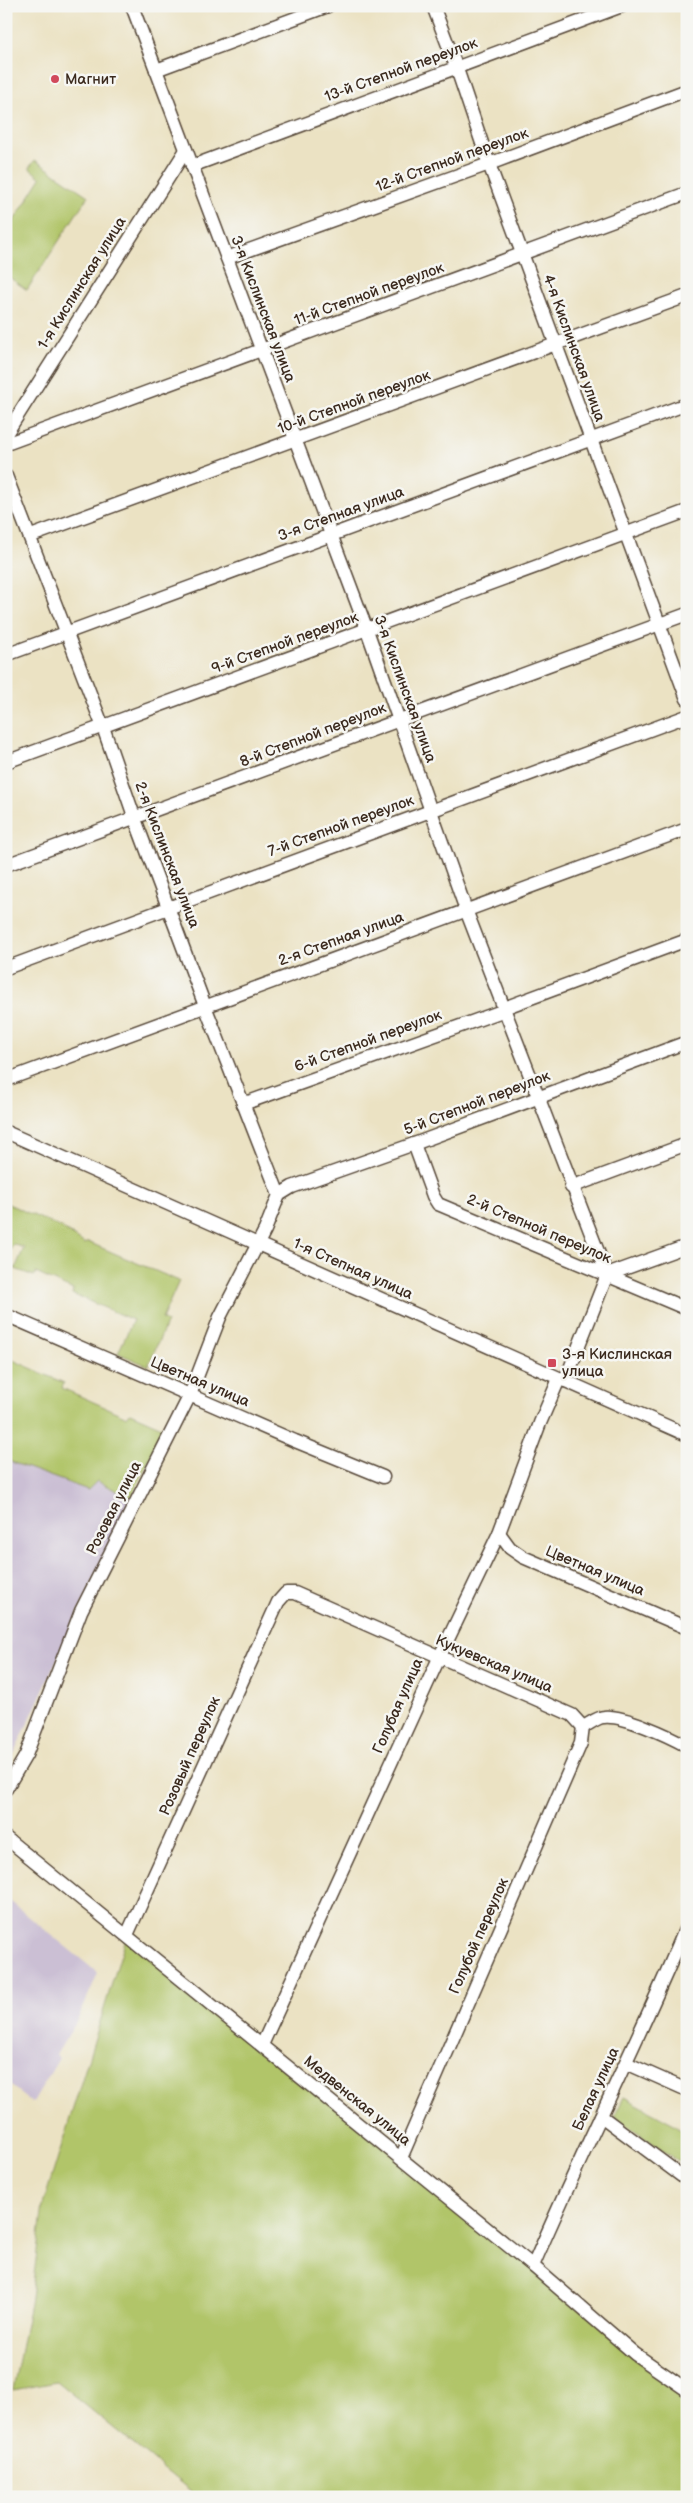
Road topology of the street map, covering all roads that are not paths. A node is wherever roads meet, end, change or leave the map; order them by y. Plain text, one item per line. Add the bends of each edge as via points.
1 (132, 6) edge
2 (328, 6) edge
3 (433, 6) edge
4 (622, 6) edge
5 (456, 66) junction
6 (156, 70) junction
7 (687, 90) edge
8 (186, 150) junction
9 (489, 164) junction
10 (192, 166) junction
11 (687, 193) edge
12 (523, 254) junction
13 (227, 258) junction
14 (687, 296) edge
15 (555, 345) junction
16 (262, 351) junction
17 (687, 404) edge
18 (6, 434) edge
19 (590, 439) junction
20 (296, 440) junction
21 (6, 444) edge
22 (6, 476) edge
23 (687, 511) edge
24 (626, 533) junction
25 (331, 534) junction
26 (31, 536) junction
27 (687, 614) edge
28 (659, 624) junction
29 (367, 630) junction
30 (66, 634) junction
31 (6, 655) edge
32 (687, 700) edge
33 (687, 716) edge
34 (399, 720) junction
35 (103, 727) junction
36 (6, 762) edge
37 (431, 810) junction
38 (135, 819) junction
39 (687, 829) edge
40 (6, 865) edge
41 (169, 907) junction
42 (466, 910) junction
43 (687, 940) edge
44 (6, 968) edge
45 (205, 1006) junction
46 (504, 1009) junction
47 (687, 1042) edge
48 (6, 1080) edge
49 (538, 1097) junction
50 (243, 1104) junction
51 (6, 1132) edge
52 (414, 1144) junction
53 (687, 1144) edge
54 (571, 1187) junction
55 (279, 1195) junction
56 (257, 1244) junction
57 (687, 1246) edge
58 (607, 1275) junction
59 (687, 1309) edge
60 (6, 1315) edge
61 (562, 1380) junction
62 (190, 1396) junction
63 (687, 1435) edge
64 (383, 1477) dead end
65 (500, 1533) junction
66 (286, 1594) joint
67 (687, 1628) edge
68 (438, 1658) junction
69 (583, 1727) junction
70 (687, 1746) edge
71 (6, 1789) edge
72 (6, 1838) edge
73 (687, 1925) edge
74 (127, 1934) junction
75 (262, 2045) junction
76 (626, 2063) junction
77 (687, 2090) edge
78 (601, 2116) junction
79 (401, 2158) junction
80 (687, 2180) edge
81 (533, 2266) junction
82 (687, 2390) edge

1 - 6 street, 3-я Кислинская улица
2 - 6 street
3 - 5 street, 4-я Кислинская улица
4 - 5 street, 13-й Степной переулок
5 - 9 street, 4-я Кислинская улица
5 - 10 street, 13-й Степной переулок
6 - 8 street, 3-я Кислинская улица
7 - 9 street, 12-й Степной переулок
8 - 10 street, 3-я Кислинская улица
8 - 18 street, 1-я Кислинская улица
9 - 12 street, 4-я Кислинская улица
9 - 13 street, 12-й Степной переулок
10 - 13 street, 3-я Кислинская улица
11 - 12 street, 11-й Степной переулок
12 - 15 street, 4-я Кислинская улица
12 - 16 street, 11-й Степной переулок
13 - 16 street, 3-я Кислинская улица
14 - 15 street, 10-й Степной переулок
15 - 19 street, 4-я Кислинская улица
15 - 20 street, 10-й Степной переулок
16 - 20 street, 3-я Кислинская улица
16 - 21 street, 11-й Степной переулок
17 - 19 street, 3-я Степная улица
19 - 24 street, 4-я Кислинская улица
19 - 25 street, 3-я Степная улица
20 - 25 street, 3-я Кислинская улица
20 - 26 street, 10-й Степной переулок
22 - 26 street, 2-я Кислинская улица
23 - 24 street, 9-й Степной переулок
24 - 28 street, 4-я Кислинская улица
24 - 29 street, 9-й Степной переулок
25 - 29 street, 3-я Кислинская улица
25 - 30 street, 3-я Степная улица
26 - 30 street, 2-я Кислинская улица
27 - 28 street, 8-й Степной переулок
28 - 32 street, 4-я Кислинская улица
28 - 34 street, 8-й Степной переулок
29 - 34 street, 3-я Кислинская улица
29 - 35 street, 9-й Степной переулок
30 - 31 street, 3-я Степная улица
30 - 35 street, 2-я Кислинская улица
33 - 37 street, 7-й Степной переулок
34 - 37 street, 3-я Кислинская улица
34 - 38 street, 8-й Степной переулок
35 - 36 street, 9-й Степной переулок
35 - 38 street, 2-я Кислинская улица
37 - 41 street, 7-й Степной переулок
37 - 42 street, 3-я Кислинская улица
38 - 40 street, 8-й Степной переулок
38 - 41 street, 2-я Кислинская улица
39 - 42 street, 2-я Степная улица
41 - 44 street, 7-й Степной переулок
41 - 45 street, 2-я Кислинская улица
42 - 45 street, 2-я Степная улица
42 - 46 street, 3-я Кислинская улица
43 - 46 street, 6-й Степной переулок
45 - 48 street, 2-я Степная улица
45 - 50 street, 2-я Кислинская улица
46 - 49 street, 3-я Кислинская улица
46 - 50 street, 6-й Степной переулок
47 - 49 street, 5-й Степной переулок
49 - 52 street, 5-й Степной переулок
49 - 54 street, 3-я Кислинская улица
50 - 55 street, 2-я Кислинская улица
51 - 56 street, 1-я Степная улица
52 - 55 street, 5-й Степной переулок via 292,1187
52 - 58 street, 2-й Степной переулок via 438,1204
53 - 54 street
54 - 58 street, 3-я Кислинская улица
55 - 56 street
56 - 61 street, 1-я Степная улица
56 - 62 street, Розовая улица via 220,1318
57 - 58 street
58 - 59 street, 2-й Степной переулок
58 - 61 street
60 - 62 street, Цветная улица
61 - 63 street, 1-я Степная улица
61 - 65 street, Голубая улица via 540,1423
62 - 64 street, Цветная улица
62 - 71 street, Розовая улица via 80,1612 26,1755
65 - 67 street, Цветная улица via 510,1548 523,1557
65 - 68 street, Голубая улица
66 - 68 street, Кукуевская улица via 295,1593
66 - 74 street, Розовый переулок via 278,1602
68 - 69 street, Кукуевская улица via 572,1715
68 - 75 street, Голубая улица
69 - 70 street via 603,1717 620,1719 670,1736
69 - 79 street, Голубой переулок via 581,1743
72 - 74 street, Медвенская улица
73 - 76 street, Белая улица
74 - 75 street, Медвенская улица
75 - 79 street, Медвенская улица
76 - 77 street
76 - 78 street, Белая улица
78 - 80 street
78 - 81 street, Белая улица
79 - 81 street, Медвенская улица
81 - 82 street, Медвенская улица via 635,2354

